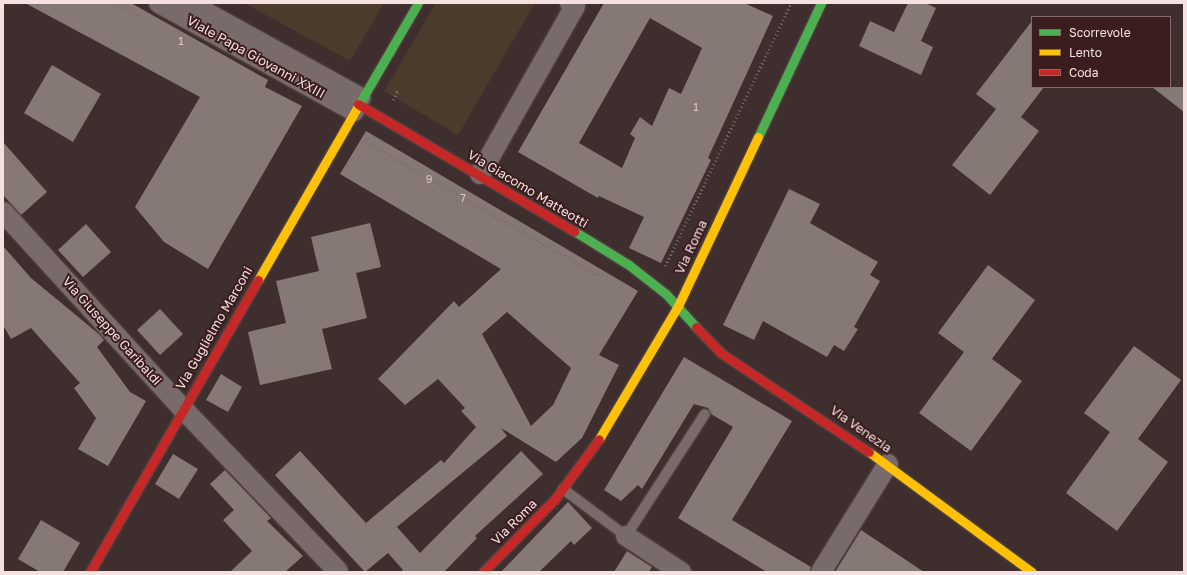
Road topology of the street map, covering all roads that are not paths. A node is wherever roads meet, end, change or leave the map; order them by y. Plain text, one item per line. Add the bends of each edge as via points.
1 (159, 3) edge
2 (189, 3) edge
3 (418, 3) edge
4 (570, 3) edge
5 (820, 3) edge
6 (358, 104) junction
7 (480, 174) junction
8 (3, 212) edge
9 (678, 306) junction
10 (183, 409) junction
11 (705, 414) dead end
12 (888, 464) junction
13 (563, 489) junction
14 (626, 536) junction
15 (338, 571) edge
16 (90, 572) edge
17 (483, 572) edge
18 (680, 572) edge
19 (820, 572) edge
20 (1032, 572) edge

1 - 6 street, Viale Papa Giovanni XXIII
2 - 6 street, Viale Papa Giovanni XXIII
3 - 6 street, Via Guglielmo Marconi
4 - 7 street via 575,6
5 - 9 street, Via Roma
6 - 7 street, Via Giacomo Matteotti
6 - 10 street, Via Guglielmo Marconi
7 - 9 street, Via Giacomo Matteotti via 652,281
8 - 10 street, Via Giuseppe Garibaldi
9 - 12 street, Via Venezia via 721,352
9 - 13 street, Via Roma via 612,422
10 - 15 street, Via Giuseppe Garibaldi
10 - 16 street, Via Guglielmo Marconi
11 - 14 lane
12 - 19 street
12 - 20 street, Via Venezia
13 - 14 lane
13 - 17 street, Via Roma
14 - 18 street

